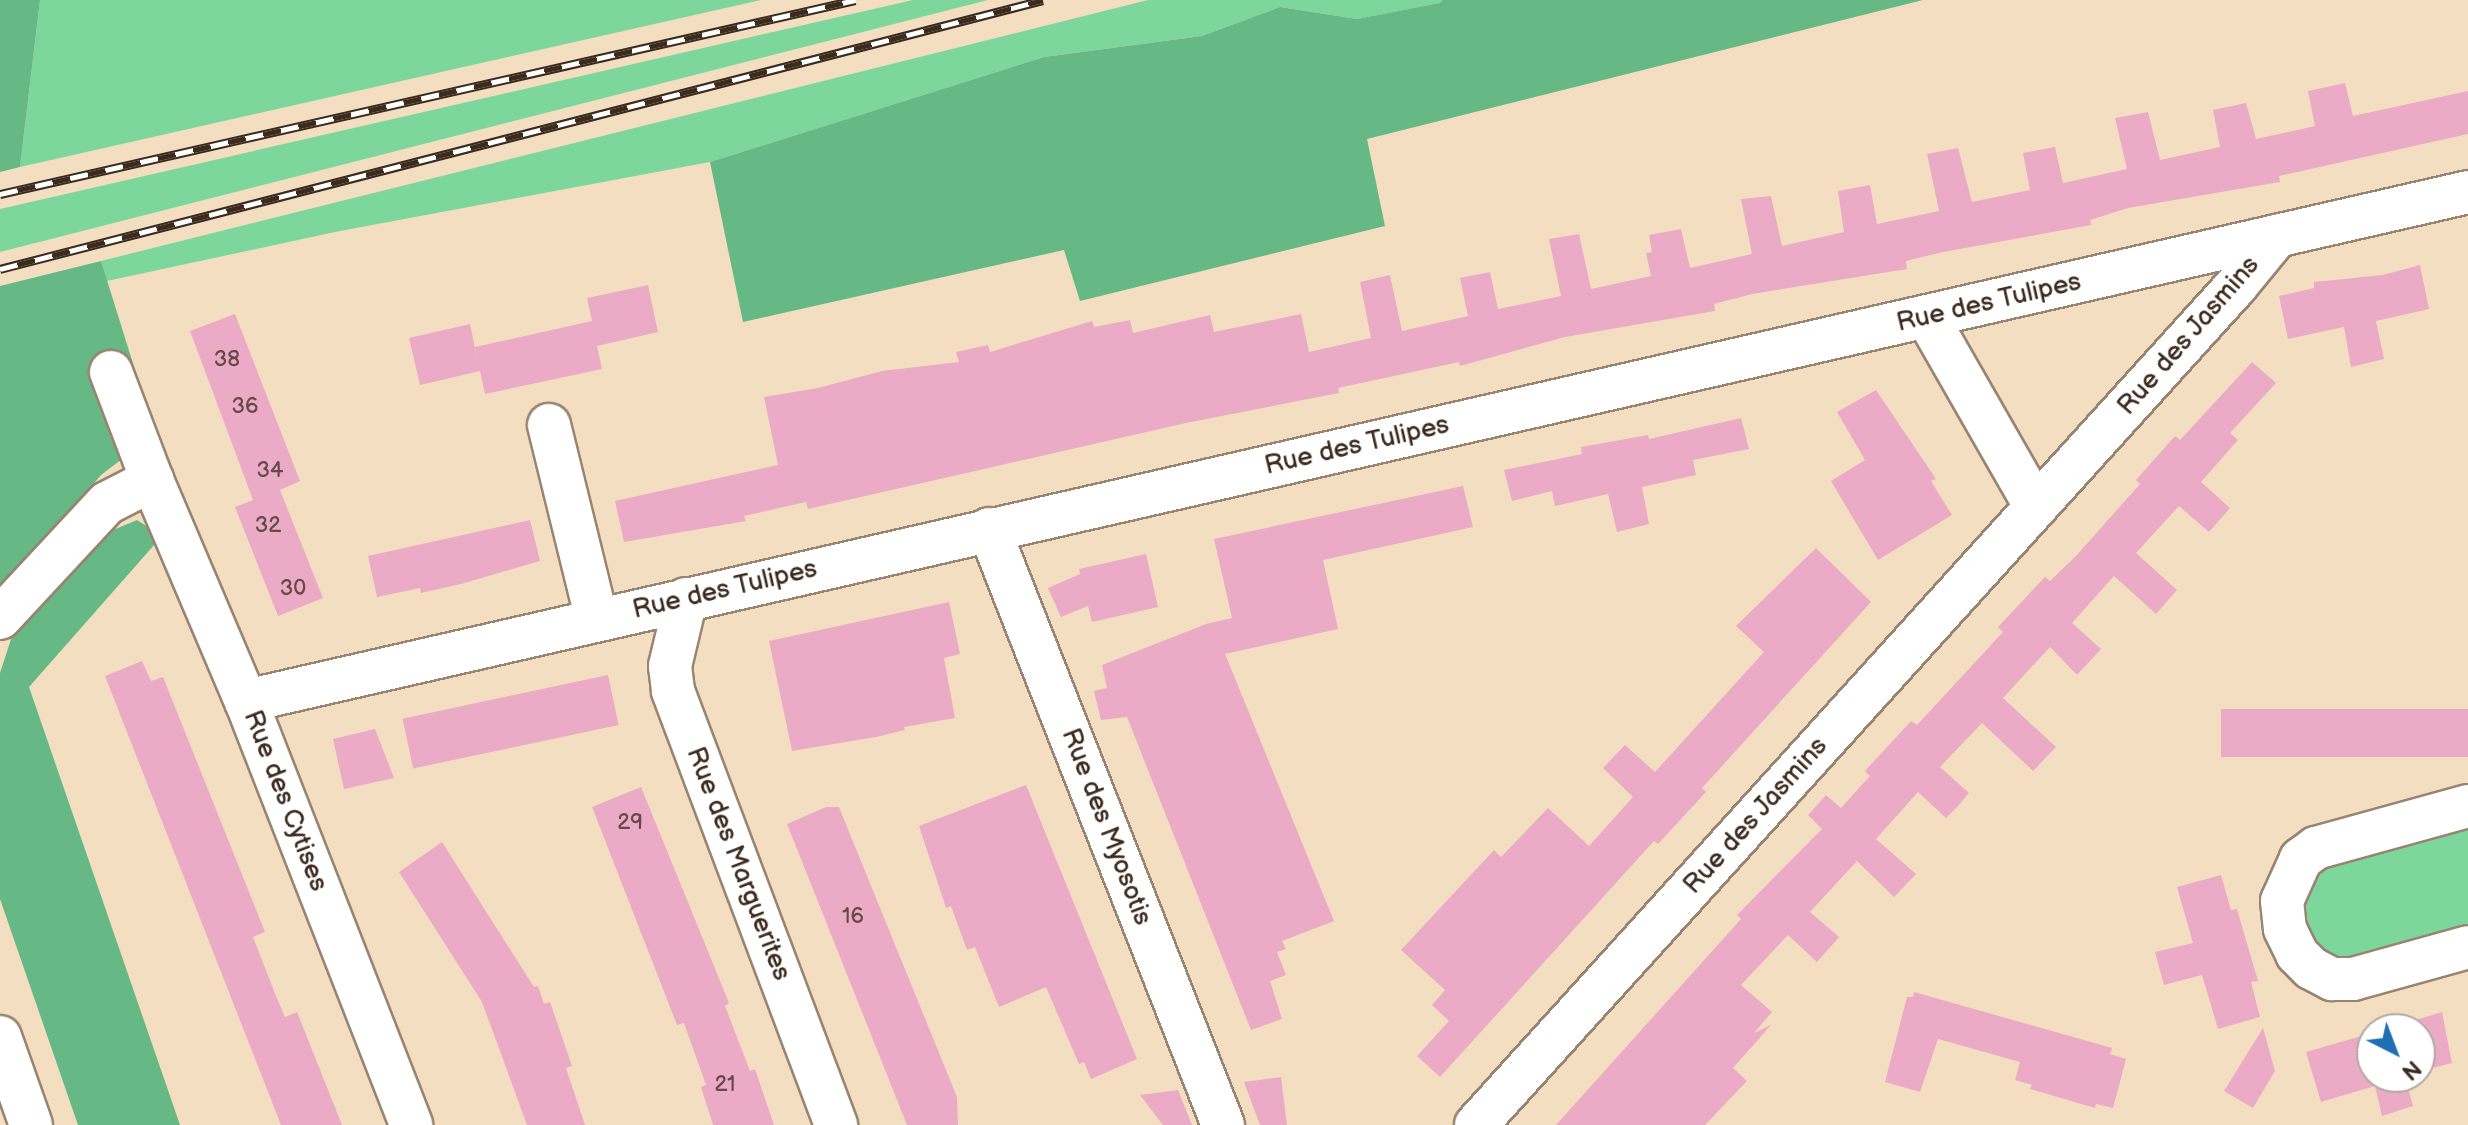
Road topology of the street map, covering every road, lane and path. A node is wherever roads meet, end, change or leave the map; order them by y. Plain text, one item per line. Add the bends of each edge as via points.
1 (2468, 192) edge
2 (2277, 236) junction
3 (1927, 317) junction
4 (111, 372) dead end
5 (549, 425) dead end
6 (152, 480) junction
7 (2036, 507) junction
8 (989, 529) junction
9 (686, 599) junction
10 (0, 618) edge
11 (597, 620) junction
12 (246, 701) junction
13 (2468, 806) edge
14 (2468, 947) edge
15 (0, 1037) edge
16 (31, 1125) edge
17 (411, 1125) edge
18 (836, 1125) edge
19 (1223, 1125) edge
20 (1476, 1125) edge

1 - 2 street, Rue des Tulipes
2 - 3 street, Rue des Tulipes
2 - 7 street, Rue des Jasmins
3 - 7 street
3 - 8 street, Rue des Tulipes
4 - 6 street, Rue des Cytises
5 - 11 street
6 - 10 street via 107,503
6 - 12 street, Rue des Cytises
7 - 20 street, Rue des Jasmins
8 - 9 street, Rue des Tulipes
8 - 19 street, Rue des Myosotis
9 - 11 street, Rue des Tulipes
9 - 18 street, Rue des Marguerites via 670,666 673,691
11 - 12 street, Rue des Tulipes
12 - 17 street, Rue des Cytises
13 - 14 street via 2316,848 2301,859 2282,901 2285,929 2297,954 2332,979 2353,979
15 - 16 street

